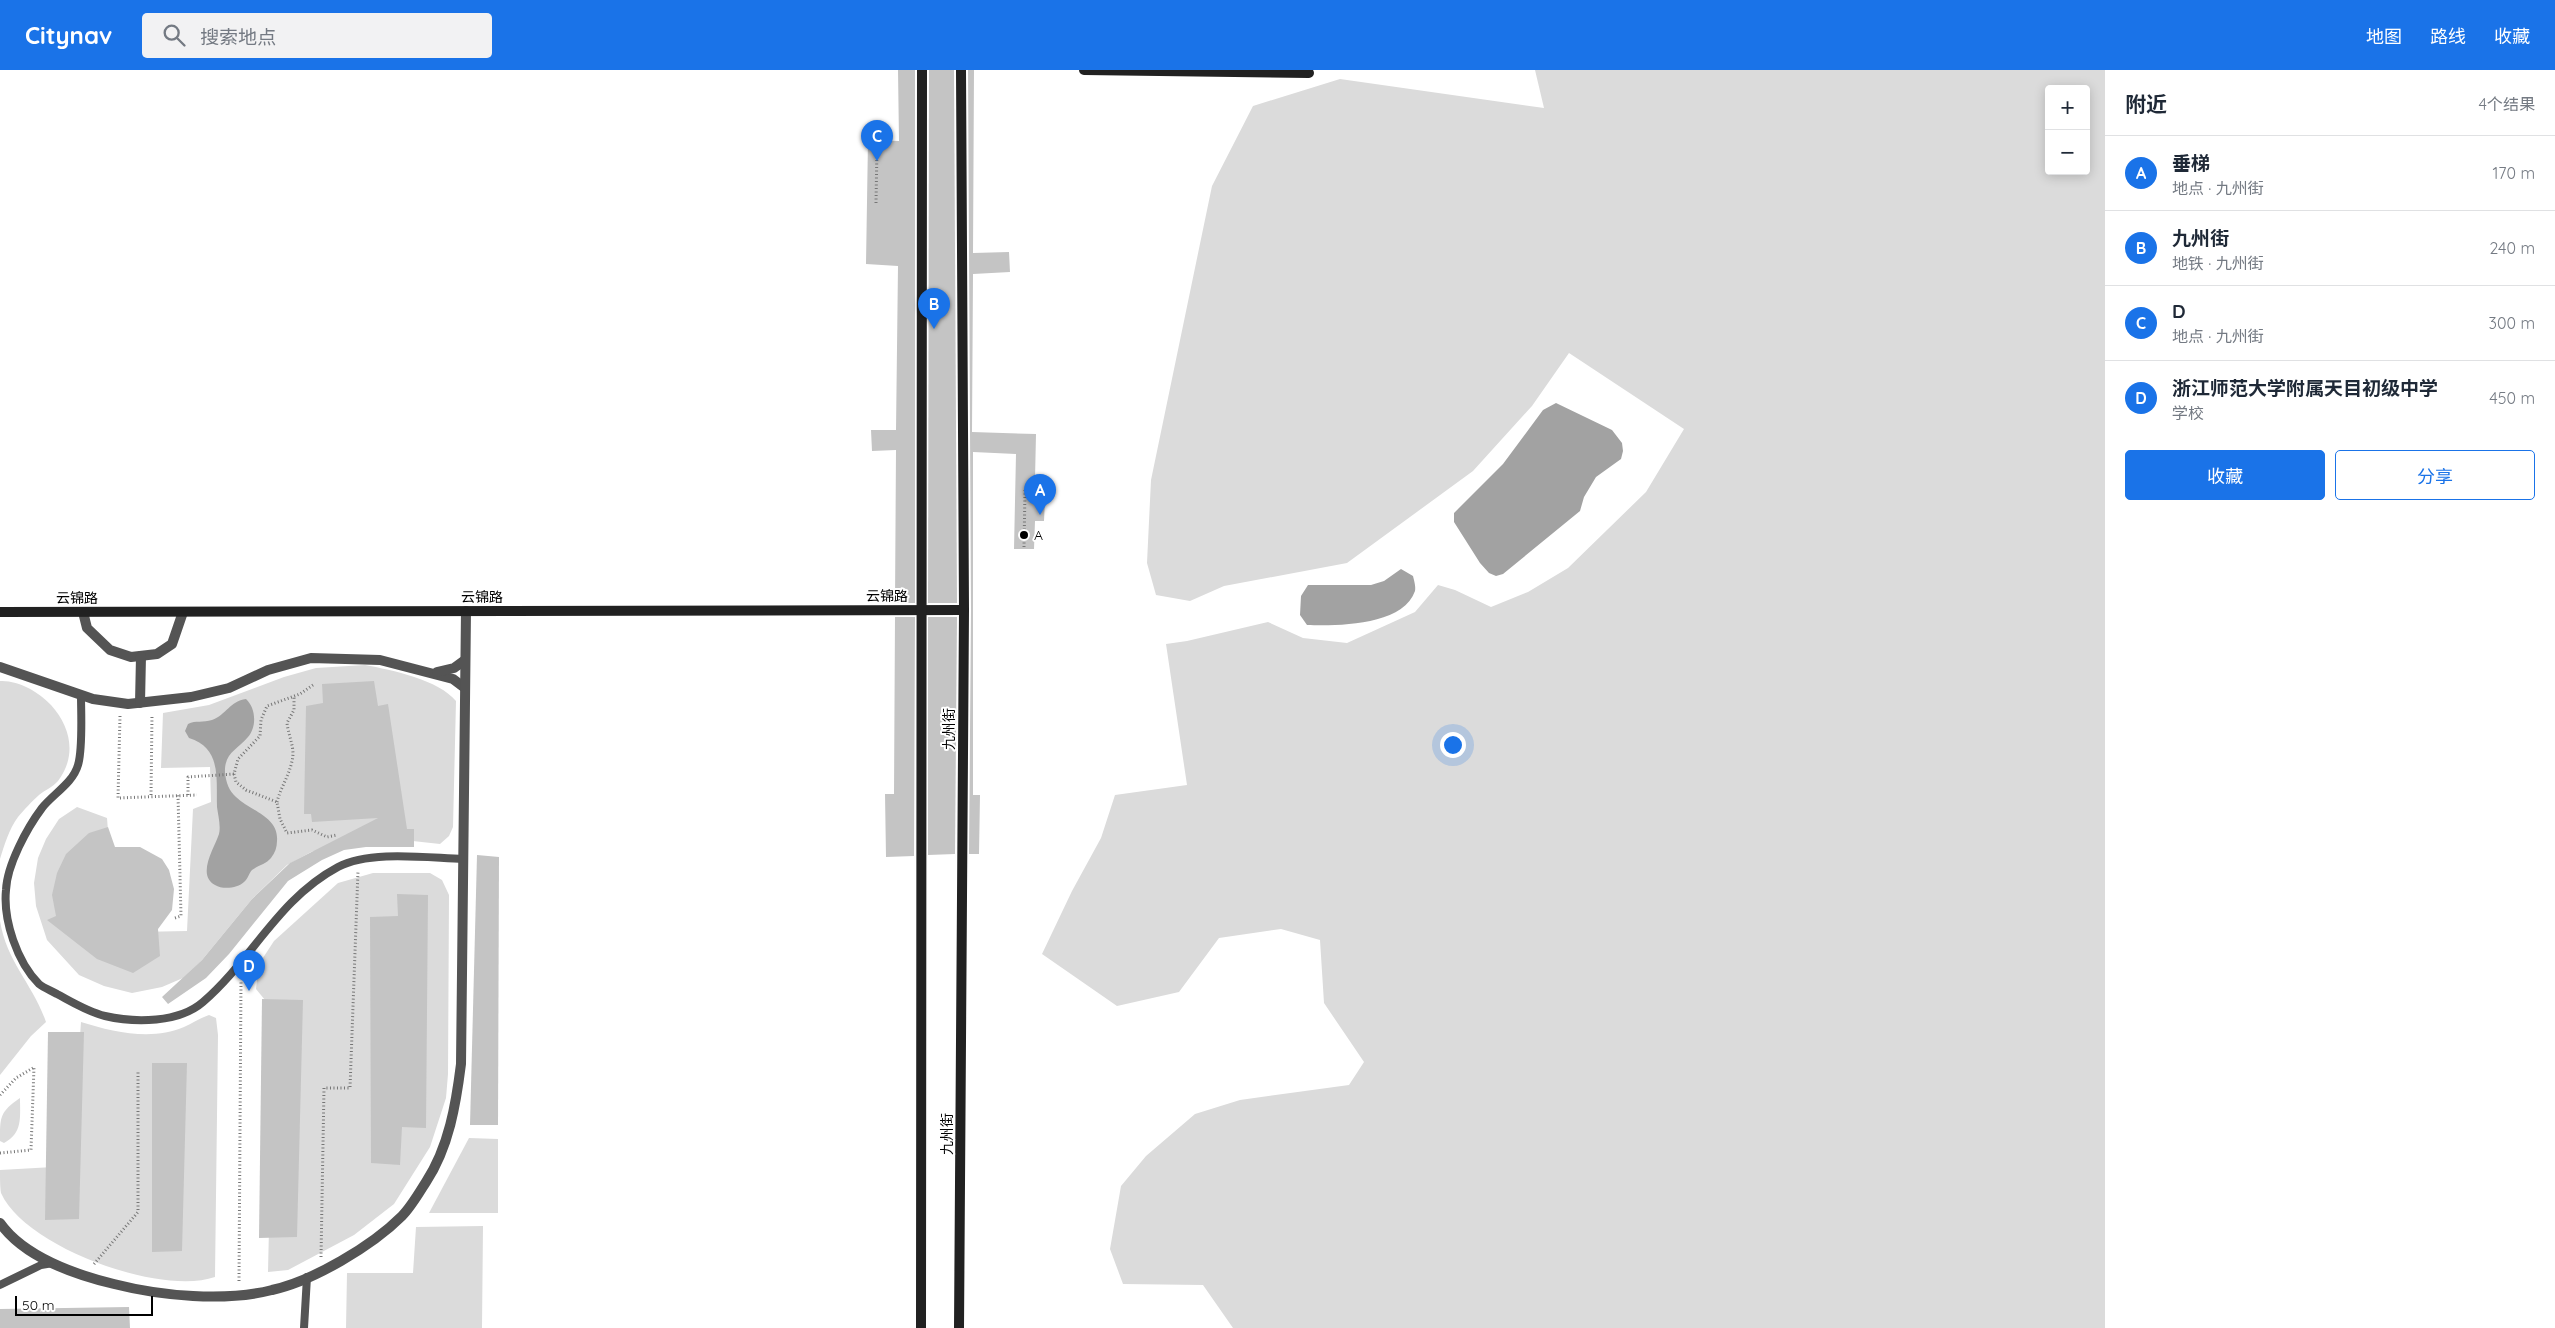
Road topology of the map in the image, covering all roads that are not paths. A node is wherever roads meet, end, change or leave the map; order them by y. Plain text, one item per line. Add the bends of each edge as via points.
1 (922, 70) edge
2 (961, 70) edge
3 (1084, 70) edge
4 (1309, 73) dead end
5 (922, 610) junction
6 (964, 610) junction
7 (466, 611) junction
8 (0, 612) edge
9 (83, 612) junction
10 (184, 612) junction
11 (141, 656) junction
12 (466, 660) junction
13 (0, 667) edge
14 (435, 673) junction
15 (465, 688) junction
16 (81, 695) junction
17 (140, 703) junction
18 (463, 859) junction
19 (0, 1223) edge
20 (54, 1262) junction
21 (307, 1277) junction
22 (0, 1285) edge
23 (304, 1328) edge
24 (921, 1328) edge
25 (959, 1328) edge

1 - 5 main road, 九州街
2 - 6 main road, 九州街
3 - 4 main road
5 - 6 main road, 云锦路
5 - 7 main road, 云锦路
5 - 24 main road, 九州街
6 - 25 main road, 九州街
7 - 10 main road, 云锦路
7 - 12 street
8 - 9 main road, 云锦路
9 - 10 main road, 云锦路
9 - 11 street via 87,628 110,650 131,657
10 - 11 street via 172,644 157,654
11 - 17 street
12 - 14 street via 454,668
12 - 15 street
13 - 16 street
14 - 15 street via 453,679
14 - 17 street via 380,660 311,658 268,670 229,688 191,697
15 - 18 street
16 - 17 street via 120,703
16 - 18 lane via 79,764 72,777 43,807 27,830 6,889 8,920 20,956 40,984 74,1004 105,1016 140,1020 177,1016 202,1003 274,920 314,882 340,866 368,858
18 - 21 street via 461,1064 456,1105 446,1140 428,1181 403,1216 366,1245
19 - 20 street via 30,1250
20 - 21 street via 126,1288 177,1295 272,1290
20 - 22 lane
21 - 23 lane

